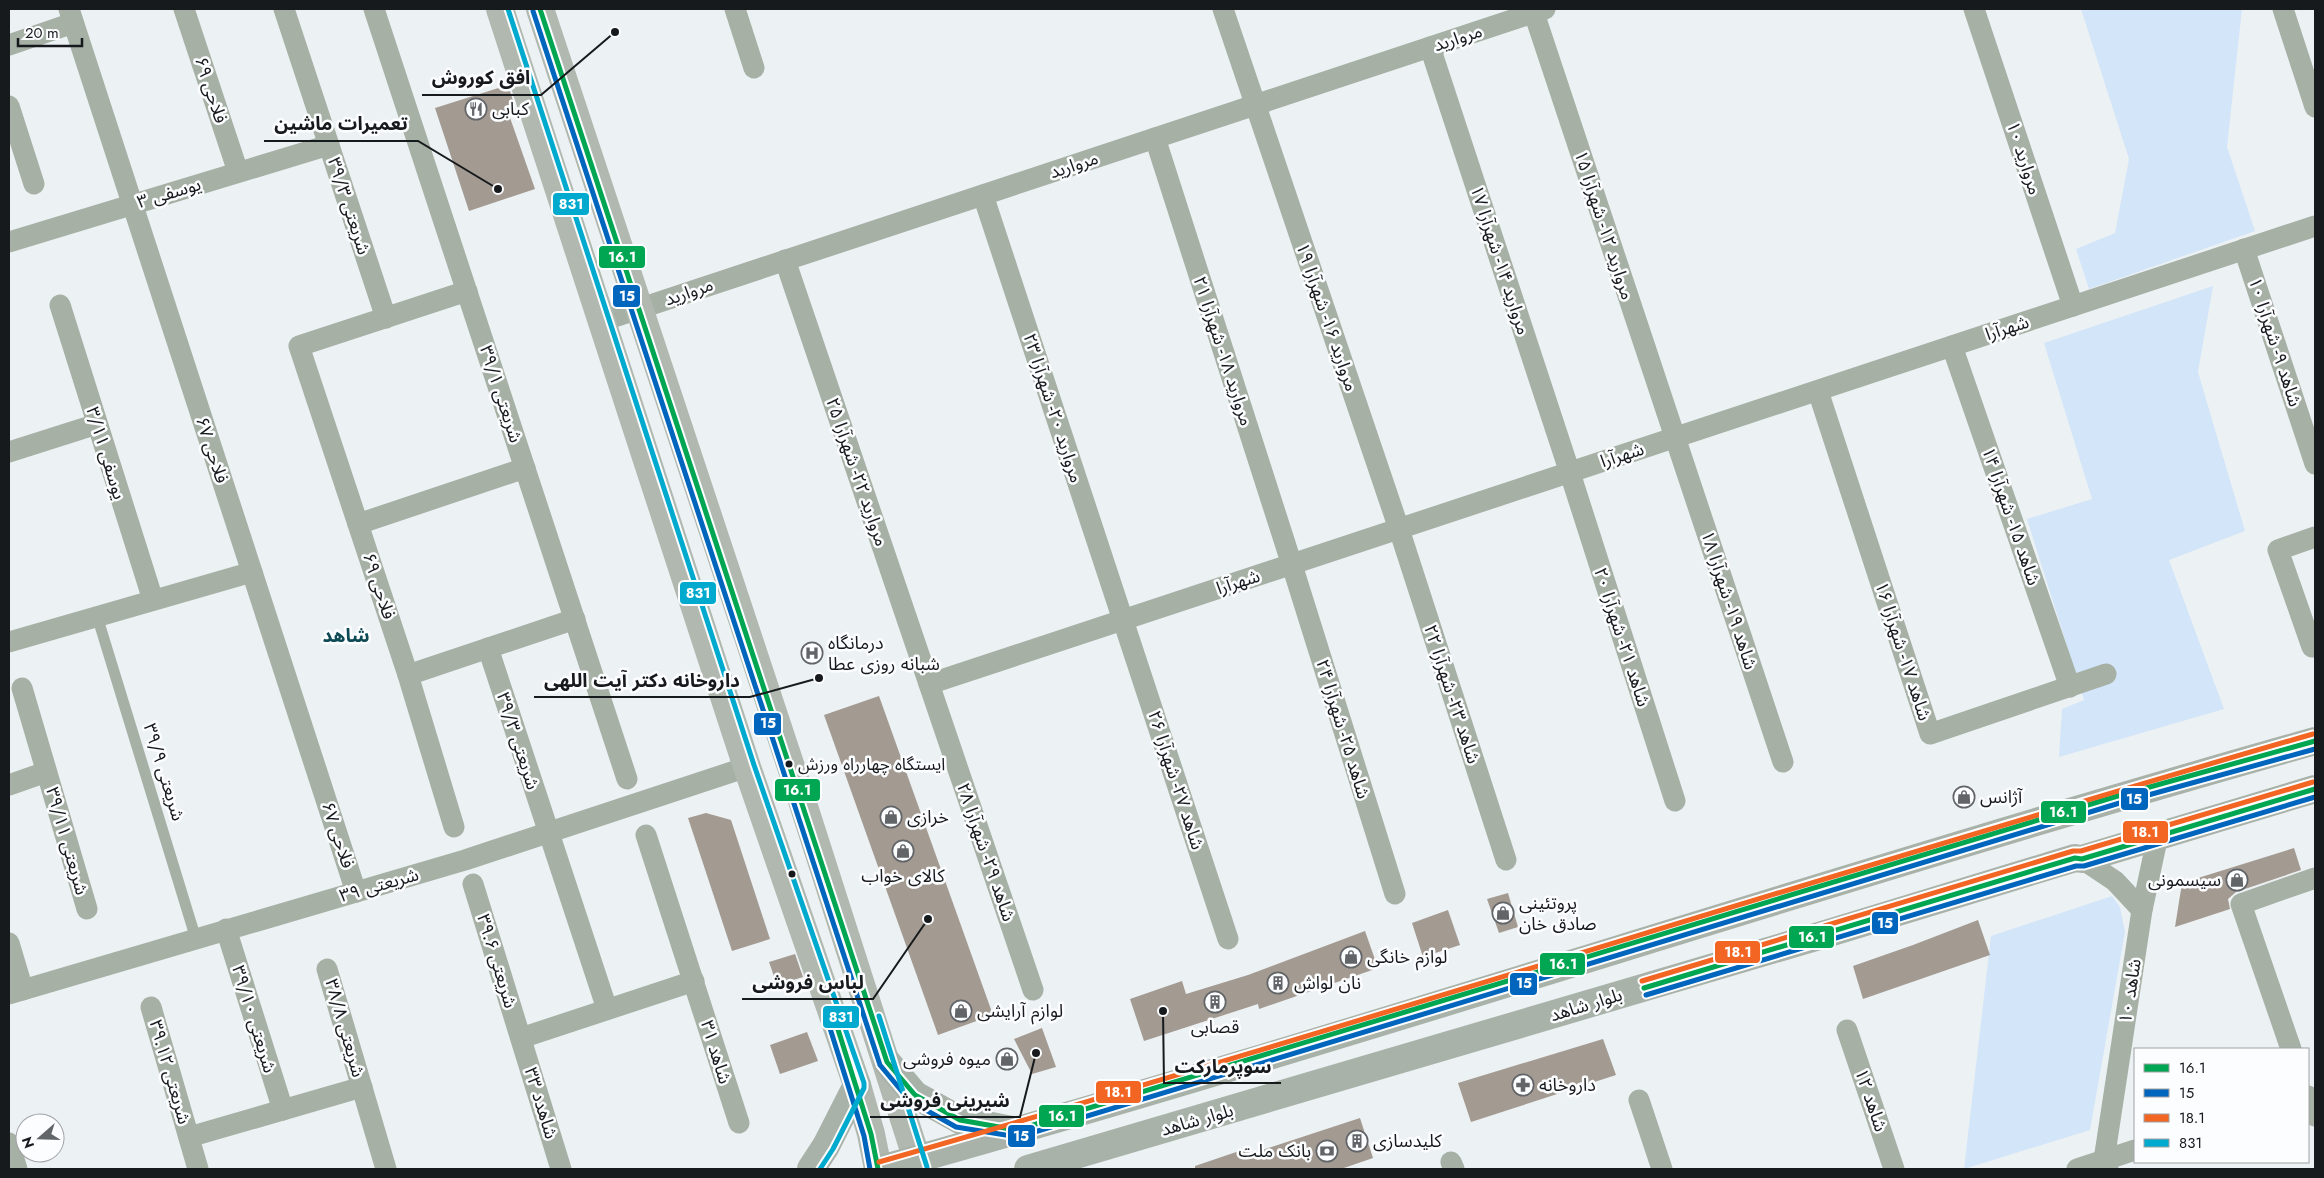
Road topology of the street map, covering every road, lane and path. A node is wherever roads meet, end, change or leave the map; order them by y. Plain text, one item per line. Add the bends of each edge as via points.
1 (184, 9) edge
2 (284, 9) edge
3 (374, 9) edge
4 (500, 9) edge
5 (540, 9) edge
6 (735, 9) edge
7 (1223, 9) edge
8 (1974, 9) edge
9 (2283, 9) edge
10 (1539, 11) edge
11 (71, 16) edge
12 (9, 45) edge
13 (1430, 47) junction
14 (754, 68) dead end
15 (1256, 104) junction
16 (9, 106) edge
17 (2315, 107) edge
18 (1155, 138) junction
19 (329, 145) junction
20 (238, 172) junction
21 (34, 184) dead end
22 (982, 195) junction
23 (132, 204) junction
24 (2315, 226) edge
25 (9, 242) edge
26 (2244, 249) junction
27 (786, 260) junction
28 (467, 291) junction
29 (60, 305) dead end
30 (2073, 306) junction
31 (640, 308) junction
32 (386, 318) junction
33 (602, 321) junction
34 (1952, 346) junction
35 (1818, 391) junction
36 (97, 424) junction
37 (1675, 438) junction
38 (9, 452) edge
39 (2315, 464) edge
40 (525, 468) junction
41 (1570, 472) junction
42 (358, 524) junction
43 (1399, 529) junction
44 (2315, 537) edge
45 (1292, 564) junction
46 (252, 572) junction
47 (152, 600) junction
48 (97, 616) junction
49 (575, 619) junction
50 (1123, 620) junction
51 (9, 642) edge
52 (2312, 646) dead end
53 (488, 648) junction
54 (2106, 674) dead end
55 (408, 675) junction
56 (930, 684) junction
57 (2070, 687) junction
58 (22, 688) dead end
59 (2315, 741) edge
60 (1782, 762) dead end
61 (747, 767) junction
62 (46, 772) junction
63 (628, 779) dead end
64 (9, 785) edge
65 (2315, 789) edge
66 (1675, 801) dead end
67 (454, 827) dead end
68 (548, 833) junction
69 (646, 834) dead end
70 (2158, 835) junction
71 (2082, 859) junction
72 (1506, 860) dead end
73 (2315, 878) edge
74 (473, 884) dead end
75 (356, 892) junction
76 (1394, 894) dead end
77 (87, 909) dead end
78 (2142, 910) junction
79 (226, 928) junction
80 (196, 939) junction
81 (1228, 939) dead end
82 (9, 943) edge
83 (328, 969) dead end
84 (694, 981) junction
85 (1033, 990) dead end
86 (16, 992) edge
87 (151, 1007) dead end
88 (607, 1009) junction
89 (1847, 1030) dead end
90 (521, 1038) junction
91 (2291, 1048) edge
92 (887, 1062) junction
93 (857, 1085) junction
94 (362, 1087) junction
95 (2309, 1099) edge
96 (1639, 1100) dead end
97 (283, 1110) junction
98 (2315, 1116) edge
99 (739, 1123) dead end
100 (1016, 1130) junction
101 (189, 1137) junction
102 (9, 1143) edge
103 (2134, 1151) edge
104 (919, 1164) edge
105 (2106, 1165) edge
106 (17, 1169) edge
107 (198, 1169) edge
108 (386, 1169) edge
109 (561, 1169) edge
110 (811, 1169) edge
111 (879, 1169) edge
112 (1028, 1169) edge
113 (1662, 1169) edge
114 (1894, 1169) edge
115 (2077, 1169) edge

1 - 20 street, فلاحی ۶۹
2 - 19 street, شریعتی ۳۹/۳
3 - 28 street, شریعتی ۳۹/۱
4 - 33 main road
5 - 31 main road
6 - 14 street
7 - 15 street, مروارید ۱۶- شهرآرا ۱۹
8 - 30 street, مروارید ۱۰
9 - 17 street
10 - 13 street, مروارید
10 - 37 street, مروارید ۱۲- شهرآرا ۱۵
11 - 12 street
11 - 23 street, فلاحی ۶۷
13 - 15 street, مروارید
13 - 41 street, مروارید ۱۴- شهرآرا ۱۷
15 - 18 street, مروارید
15 - 43 street, مروارید ۱۶- شهرآرا ۱۹
16 - 21 street
18 - 22 street, مروارید
18 - 45 street, مروارید ۱۸- شهرآرا ۲۱
19 - 20 street, یوسفی ۳
19 - 32 street, شریعتی ۳۹/۳
20 - 23 street, یوسفی ۳
22 - 27 street, مروارید
22 - 50 street, مروارید ۲۰- شهرآرا ۲۳
23 - 25 street, یوسفی ۳
23 - 46 street, فلاحی ۶۷
24 - 26 street, شهرآرا
26 - 30 street, شهرآرا
26 - 39 street, شاهد ۹- شهرآرا ۱۰
27 - 31 street, مروارید
27 - 56 street, مروارید ۲۲- شهرآرا ۲۵
28 - 32 street
28 - 40 street, شریعتی ۳۹/۱
29 - 36 street, یوسفی ۳/۱۱
30 - 34 street, شهرآرا
31 - 33 street, مروارید
31 - 92 main road
32 - 42 street, فلاحی ۶۹ via 299,346
33 - 61 main road
34 - 35 street, شهرآرا
34 - 57 street, شاهد ۱۵- شهرآرا ۱۴
35 - 37 street, شهرآرا
35 - 57 street, شاهد ۱۷- شهرآرا ۱۶ via 1930,734
36 - 38 street
36 - 47 street, یوسفی ۳/۱۱
37 - 41 street, شهرآرا
37 - 60 street, شاهد ۱۹- شهرآرا ۱۸
40 - 42 street
40 - 49 street, شریعتی ۳۹/۱
41 - 43 street, شهرآرا
41 - 66 street, شاهد ۲۱- شهرآرا ۲۰
42 - 55 street, فلاحی ۶۹
43 - 45 street, شهرآرا
43 - 72 street, شاهد ۲۳- شهرآرا ۲۲
44 - 52 street via 2278,550
45 - 50 street, شهرآرا
45 - 76 street, شاهد ۲۵- شهرآرا ۲۴
46 - 47 street
46 - 75 street, فلاحی ۶۷
47 - 48 street
48 - 51 street
48 - 80 lane, شریعتی ۳۹/۹
49 - 53 street
49 - 63 street, شریعتی ۳۹/۱
50 - 56 street, شهرآرا
50 - 81 street, شاهد ۲۷- شهرآرا ۲۶
53 - 55 street
53 - 68 street, شریعتی ۳۹/۳
54 - 57 street, شاهد ۱۷- شهرآرا ۱۶
55 - 67 street, فلاحی ۶۹
56 - 85 street, شاهد ۲۹- شهرآرا ۲۸
58 - 62 street, شریعتی ۳۹/۱۱
59 - 100 main road via 2106,800
61 - 68 street, شریعتی ۳۹
61 - 93 main road
62 - 64 street
62 - 77 street, شریعتی ۳۹/۱۱
65 - 70 main road, بلوار شاهد
68 - 75 street, شریعتی ۳۹
68 - 88 street, شریعتی ۳۹/۳
69 - 84 street, شاهد ۳۱
70 - 71 main road, بلوار شاهد
70 - 78 street, شاهد ۱۰
71 - 78 street via 2115,881
71 - 112 main road, بلوار شاهد via 2075,858
73 - 91 street via 2241,904
74 - 90 street, شریعتی ۳۹.۶
75 - 79 street, شریعتی ۳۹
78 - 105 street, شاهد ۱۰
79 - 80 street, شریعتی ۳۹
79 - 97 street, شریعتی ۳۹/۱۰
80 - 86 street, شریعتی ۳۹
82 - 86 street
83 - 94 street, شریعتی ۳۸/۸
84 - 88 street
84 - 99 street, شاهد ۳۱
87 - 101 street, شریعتی ۳۹.۱۲
88 - 90 street
89 - 114 street, شاهد ۱۲
90 - 109 street, شاهدد ۳۳
92 - 100 main road via 915,1096 960,1120
92 - 104 main road
93 - 110 main road
93 - 111 main road
94 - 97 street
94 - 108 street, شریعتی ۳۸/۸
95 - 98 street
96 - 113 street
97 - 101 street
100 - 104 main road
101 - 107 street, شریعتی ۳۹.۱۲
102 - 106 street
103 - 105 street
104 - 111 main road
105 - 115 street

